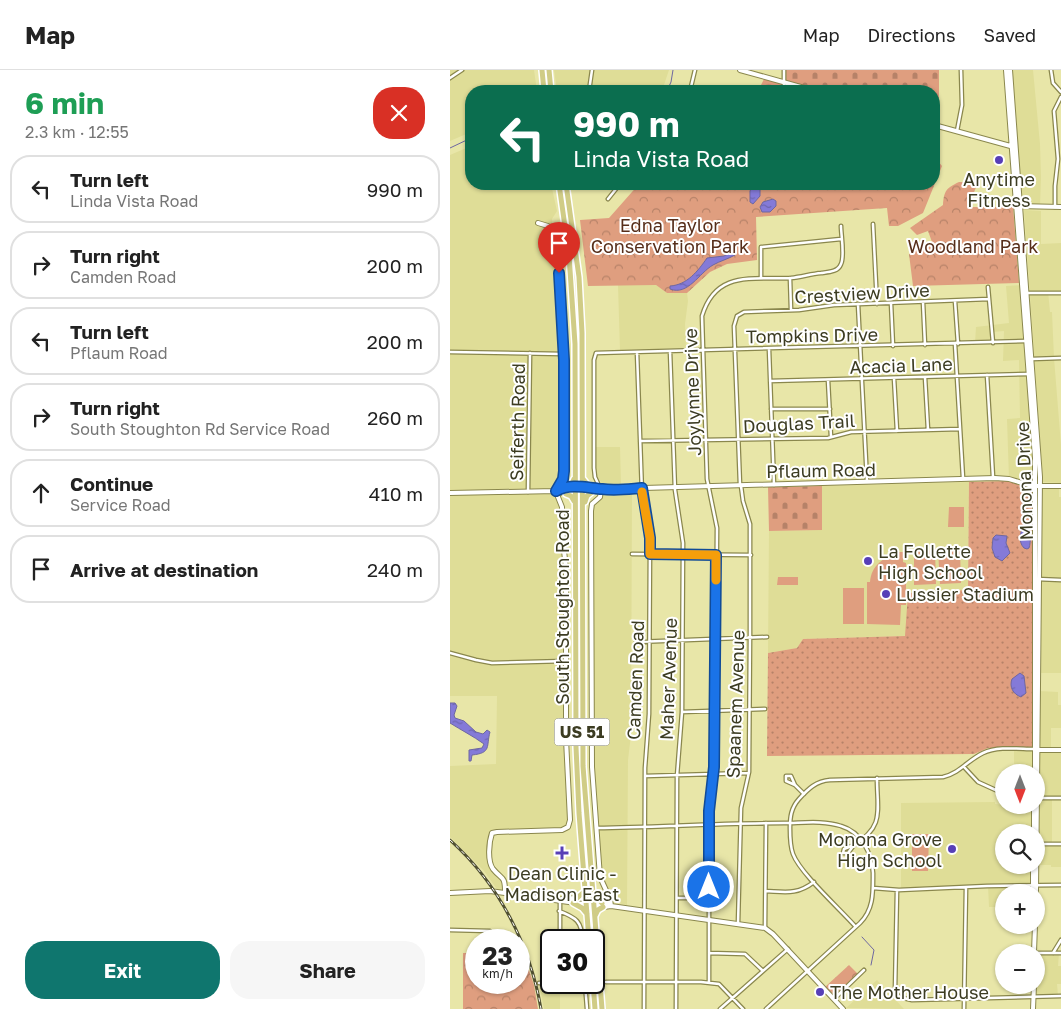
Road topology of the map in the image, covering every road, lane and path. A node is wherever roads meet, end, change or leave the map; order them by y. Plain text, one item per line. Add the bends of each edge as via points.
1 (462, 70) edge
2 (542, 70) edge
3 (549, 70) edge
4 (592, 70) edge
5 (695, 70) edge
6 (740, 70) edge
7 (784, 70) edge
8 (961, 70) edge
9 (1008, 70) edge
10 (1051, 70) edge
11 (450, 78) edge
12 (784, 82) junction
13 (543, 85) edge
14 (550, 85) edge
15 (590, 85) edge
16 (691, 85) edge
17 (794, 85) edge
18 (1061, 92) edge
19 (1061, 97) edge
20 (940, 127) edge
21 (957, 131) junction
22 (1014, 147) junction
23 (560, 190) edge
24 (567, 190) edge
25 (615, 190) edge
26 (608, 199) dead end
27 (1018, 206) junction
28 (1055, 207) junction
29 (1061, 207) edge
30 (538, 223) dead end
31 (873, 224) dead end
32 (841, 226) dead end
33 (841, 239) junction
34 (762, 278) junction
35 (790, 278) junction
36 (988, 287) dead end
37 (1025, 293) junction
38 (1061, 293) edge
39 (989, 299) junction
40 (955, 301) junction
41 (923, 302) junction
42 (891, 303) junction
43 (858, 304) junction
44 (878, 304) junction
45 (791, 310) junction
46 (738, 316) joint
47 (1028, 341) junction
48 (993, 343) junction
49 (956, 344) junction
50 (925, 345) junction
51 (893, 346) junction
52 (860, 347) junction
53 (769, 349) junction
54 (702, 350) junction
55 (735, 350) junction
56 (670, 351) junction
57 (450, 352) edge
58 (637, 352) junction
59 (530, 353) junction
60 (563, 354) junction
61 (1061, 358) edge
62 (1030, 359) junction
63 (1031, 374) junction
64 (987, 375) junction
65 (957, 376) junction
66 (925, 377) junction
67 (894, 378) junction
68 (862, 379) junction
69 (828, 380) junction
70 (770, 381) junction
71 (830, 409) junction
72 (771, 410) junction
73 (960, 429) junction
74 (928, 430) junction
75 (897, 431) junction
76 (865, 432) junction
77 (832, 437) junction
78 (738, 439) junction
79 (772, 439) junction
80 (706, 440) junction
81 (672, 441) junction
82 (640, 442) junction
83 (576, 451) junction
84 (576, 474) junction
85 (583, 479) junction
86 (994, 479) junction
87 (963, 480) junction
88 (867, 482) junction
89 (774, 485) junction
90 (708, 486) junction
91 (741, 486) junction
92 (1038, 486) junction
93 (1061, 486) edge
94 (642, 488) junction
95 (674, 488) junction
96 (579, 490) junction
97 (593, 490) junction
98 (601, 490) junction
99 (556, 491) junction
100 (566, 491) junction
101 (528, 492) junction
102 (450, 493) edge
103 (575, 503) junction
104 (583, 507) junction
105 (582, 536) junction
106 (632, 554) dead end
107 (650, 554) junction
108 (683, 554) junction
109 (716, 555) junction
110 (751, 555) junction
111 (1038, 579) junction
112 (1061, 580) edge
113 (767, 637) dead end
114 (750, 638) junction
115 (716, 639) junction
116 (683, 640) junction
117 (650, 641) junction
118 (636, 642) dead end
119 (450, 653) edge
120 (566, 661) junction
121 (765, 709) dead end
122 (749, 710) junction
123 (715, 711) junction
124 (682, 712) junction
125 (1036, 750) junction
126 (1061, 750) edge
127 (1035, 764) edge
128 (1036, 764) edge
129 (964, 767) junction
130 (748, 773) junction
131 (714, 774) junction
132 (645, 776) junction
133 (677, 776) junction
134 (877, 778) junction
135 (795, 785) dead end
136 (995, 790) edge
137 (804, 794) junction
138 (1045, 798) edge
139 (1061, 798) edge
140 (766, 823) junction
141 (790, 823) junction
142 (710, 824) junction
143 (741, 824) junction
144 (677, 825) junction
145 (645, 826) junction
146 (596, 828) junction
147 (581, 837) junction
148 (862, 841) junction
149 (1045, 844) edge
150 (1061, 844) edge
151 (854, 846) dead end
152 (814, 882) junction
153 (1045, 885) edge
154 (1061, 885) edge
155 (995, 886) edge
156 (966, 887) junction
157 (873, 888) junction
158 (897, 890) junction
159 (586, 891) junction
160 (766, 891) junction
161 (505, 892) junction
162 (450, 894) edge
163 (593, 894) junction
164 (677, 898) junction
165 (709, 898) junction
166 (560, 900) junction
167 (574, 901) junction
168 (590, 903) junction
169 (602, 905) junction
170 (611, 906) junction
171 (560, 911) junction
172 (645, 911) junction
173 (587, 914) junction
174 (677, 915) junction
175 (594, 917) junction
176 (709, 920) junction
177 (738, 924) junction
178 (855, 926) junction
179 (765, 928) junction
180 (560, 929) edge
181 (581, 929) edge
182 (589, 929) edge
183 (594, 929) edge
184 (595, 929) edge
185 (450, 930) edge
186 (465, 930) edge
187 (1061, 940) edge
188 (788, 949) junction
189 (708, 953) junction
190 (1045, 953) edge
191 (1053, 953) junction
192 (1061, 953) edge
193 (864, 970) dead end
194 (763, 971) junction
195 (808, 971) junction
196 (606, 982) dead end
197 (645, 982) junction
198 (677, 982) junction
199 (709, 983) junction
200 (586, 994) edge
201 (594, 994) edge
202 (601, 994) edge
203 (1034, 996) junction
204 (1061, 996) edge
205 (732, 998) junction
206 (834, 999) junction
207 (964, 999) junction
208 (588, 1009) edge
209 (595, 1009) edge
210 (602, 1009) edge
211 (644, 1009) edge
212 (676, 1009) edge
213 (720, 1009) edge
214 (743, 1009) edge
215 (766, 1009) edge
216 (843, 1009) edge
217 (964, 1009) edge
218 (1033, 1009) edge

1 - 11 street
2 - 13 main road
3 - 14 main road
4 - 15 street
5 - 16 street
6 - 12 street
7 - 12 street
8 - 21 street via 962,106
9 - 22 street, Monona Drive
10 - 18 street via 1053,83
12 - 17 street
19 - 28 street via 1054,111 1058,159
20 - 21 street
21 - 22 street
22 - 27 street, Monona Drive
23 - 83 main road, South Stoughton Road / US 51 via 574,322
24 - 85 main road, South Stoughton Road / US 51 via 579,276
25 - 26 street
27 - 28 street
27 - 37 street, Monona Drive
28 - 29 street
30 - 60 street via 548,226 554,234
31 - 44 street
32 - 33 street
33 - 34 street via 761,247
33 - 35 street via 842,261 838,269
34 - 35 street
34 - 54 street, Joylynne Drive via 733,280 710,298 702,316
35 - 45 street
36 - 39 street
37 - 38 street
37 - 47 street, Monona Drive
39 - 40 street, Crestview Drive
39 - 48 street
40 - 41 street, Crestview Drive
40 - 49 street
41 - 42 street, Crestview Drive
41 - 50 street
42 - 44 street, Crestview Drive
42 - 51 street
43 - 44 street, Crestview Drive
43 - 45 street, Crestview Drive
43 - 52 street
45 - 46 street, Crestview Drive via 744,312
46 - 55 street, Spaanem Avenue via 734,326
47 - 48 street, Tompkins Drive
47 - 62 street, Monona Drive
48 - 49 street, Tompkins Drive
49 - 50 street, Tompkins Drive
49 - 65 street
50 - 51 street, Tompkins Drive
51 - 52 street, Tompkins Drive
52 - 53 street, Tompkins Drive
52 - 68 street
53 - 55 street, Tompkins Drive
53 - 70 street
54 - 55 street, Tompkins Drive
54 - 56 street, Tompkins Drive
54 - 80 street, Joylynne Drive
55 - 78 street, Spaanem Avenue
56 - 58 street, Tompkins Drive
56 - 81 street, Maher Avenue
57 - 59 street
58 - 82 street, Camden Road
58 - 98 street, Tompkins Drive via 595,354 594,473
59 - 60 street
59 - 101 street, Seiferth Road
60 - 99 street via 564,474
61 - 62 street
62 - 63 street, Monona Drive
63 - 64 street, Acacia Lane
63 - 92 street, Monona Drive
64 - 65 street, Acacia Lane
64 - 86 street
65 - 66 street, Acacia Lane
65 - 73 street
66 - 67 street, Acacia Lane
66 - 74 street
67 - 68 street, Acacia Lane
67 - 75 street
68 - 69 street, Acacia Lane
68 - 76 street
69 - 70 street, Acacia Lane
69 - 71 street
70 - 72 street
71 - 72 street
71 - 77 street
72 - 79 street
73 - 74 street, Douglas Trail
73 - 87 street
74 - 75 street, Douglas Trail
75 - 76 street, Douglas Trail
76 - 77 street, Douglas Trail
76 - 88 street
77 - 79 street, Douglas Trail
78 - 79 street, Douglas Trail
78 - 80 street, Douglas Trail
78 - 91 street, Spaanem Avenue
79 - 89 street
80 - 81 street, Douglas Trail
80 - 90 street, Joylynne Drive
81 - 82 street, Douglas Trail
81 - 95 street, Maher Avenue
82 - 94 street, Camden Road
83 - 84 main road, South Stoughton Road / US 51
83 - 96 main road
84 - 96 main road, South Stoughton Road / US 51
84 - 100 main road
85 - 96 main road, South Stoughton Road / US 51
85 - 97 main road
86 - 87 street, Pflaum Road
86 - 92 street, Pflaum Road
87 - 88 street, Pflaum Road
88 - 89 street, Pflaum Road
89 - 91 street, Pflaum Road
90 - 91 street, Pflaum Road
90 - 95 street, Pflaum Road
90 - 109 street, Joylynne Drive via 716,518
91 - 110 street, Spaanem Avenue via 750,521
92 - 93 street, Pflaum Road
92 - 111 street, Monona Drive
94 - 95 street, Pflaum Road
94 - 98 street, Pflaum Road
94 - 107 street, Camden Road
95 - 108 street, Maher Avenue
96 - 97 street, Pflaum Road
96 - 98 street
96 - 99 street
96 - 100 street, Pflaum Road
96 - 103 main road, South Stoughton Road / US 51
96 - 104 main road, South Stoughton Road / US 51
96 - 105 main road
97 - 98 street, Pflaum Road
97 - 104 main road
98 - 146 street via 600,498 593,503 591,511 591,743
99 - 100 street, Pflaum Road
99 - 101 street, Pflaum Road
99 - 120 street, South Stoughton Road via 562,507
100 - 103 main road
101 - 102 street, Pflaum Road
103 - 147 main road, South Stoughton Road / US 51 via 576,747
104 - 105 main road, South Stoughton Road / US 51
105 - 163 main road, South Stoughton Road / US 51 via 583,749
106 - 107 street
107 - 108 street
107 - 117 street, Camden Road
108 - 109 street
108 - 116 street, Maher Avenue
109 - 110 street
109 - 115 street, Joylynne Drive
110 - 114 street, Spaanem Avenue
111 - 112 street
111 - 125 street, Monona Drive
113 - 114 street
114 - 115 street
114 - 122 street, Spaanem Avenue
115 - 116 street
115 - 123 street, Joylynne Drive
116 - 117 street
116 - 124 street, Maher Avenue
117 - 118 street
117 - 132 street, Camden Road
119 - 120 street via 492,663
120 - 161 street, South Stoughton Road via 570,820 568,827 562,830 492,833 490,864 503,879
121 - 122 street
122 - 123 street
122 - 130 street, Spaanem Avenue
123 - 124 street
123 - 131 street, Joylynne Drive
124 - 133 street, Maher Avenue
125 - 126 street
125 - 127 street, Monona Drive
125 - 128 street, Monona Drive
125 - 129 street via 990,751 977,756
129 - 134 street via 943,777
129 - 136 street via 978,782
130 - 131 street
130 - 143 street, Spaanem Avenue
131 - 133 street
131 - 142 street, Joylynne Drive
132 - 133 street
132 - 145 street, Camden Road
133 - 144 street, Maher Avenue
134 - 137 street via 824,780
134 - 148 street via 876,822
135 - 137 street
137 - 141 street via 794,806
138 - 139 street
140 - 141 street
140 - 143 street
140 - 160 street
141 - 148 street via 840,825
141 - 152 street via 793,855
142 - 143 street
142 - 144 street
142 - 165 street, Joylynne Drive
143 - 177 street, Spaanem Avenue
144 - 145 street
144 - 164 street, Maher Avenue
145 - 146 street
145 - 172 street, Camden Road
146 - 170 street via 600,877 610,896
147 - 159 main road, South Stoughton Road / US 51
147 - 168 main road
148 - 151 street
148 - 157 street via 871,859
149 - 150 street
152 - 160 street via 798,891
152 - 178 street
153 - 154 street
155 - 156 street
156 - 158 street
156 - 207 street
157 - 158 street
157 - 178 street via 870,909
158 - 207 street via 895,984 898,996 905,1000
159 - 167 main road
159 - 168 main road, South Stoughton Road / US 51
160 - 179 street
161 - 162 street
161 - 166 street
163 - 168 main road, South Stoughton Road / US 51
163 - 169 main road
164 - 165 street
164 - 174 street, Maher Avenue
165 - 176 street, Joylynne Drive
166 - 167 street
166 - 171 street
167 - 168 street
167 - 173 main road
168 - 169 street
168 - 173 main road, South Stoughton Road / US 51
168 - 175 main road, South Stoughton Road / US 51
168 - 183 main road
169 - 170 street
169 - 175 main road
170 - 172 street
171 - 180 street
171 - 181 street via 578,921
172 - 174 street
172 - 197 street, Camden Road
173 - 182 main road, South Stoughton Road / US 51
174 - 176 street
174 - 198 street, Maher Avenue
175 - 184 main road, South Stoughton Road / US 51
176 - 177 street
176 - 189 street, Joylynne Drive
177 - 179 street
178 - 195 street
179 - 188 street
185 - 186 street
187 - 191 street
188 - 194 street
188 - 195 street
189 - 194 street via 745,954
189 - 199 street, Joylynne Drive
190 - 191 street
191 - 192 street
193 - 206 street
194 - 205 street
195 - 206 street
195 - 215 street
196 - 197 street
197 - 198 street
197 - 211 street, Camden Road
198 - 199 street
198 - 212 street, Maher Avenue
199 - 205 street via 721,985
200 - 208 street
201 - 209 main road
202 - 210 main road, South Stoughton Road / US 51
203 - 204 street
203 - 207 street
203 - 218 street
205 - 213 street
205 - 214 street
206 - 216 street
207 - 217 street

